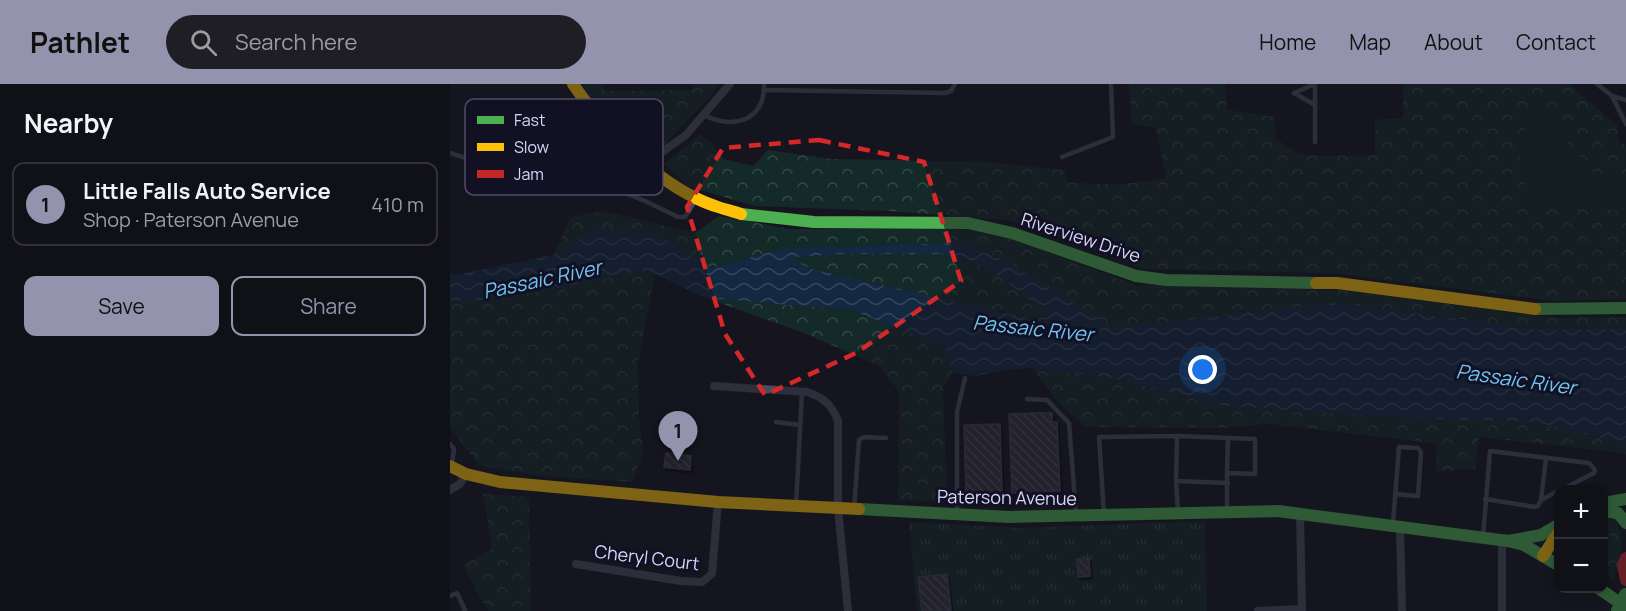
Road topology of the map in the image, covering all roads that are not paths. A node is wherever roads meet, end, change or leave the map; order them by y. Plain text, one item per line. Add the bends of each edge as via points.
1 (573, 84) edge
2 (730, 84) edge
3 (869, 84) edge
4 (955, 84) edge
5 (1111, 84) edge
6 (1293, 84) edge
7 (1315, 84) edge
8 (1597, 84) edge
9 (764, 87) edge
10 (869, 92) junction
11 (1294, 93) junction
12 (1612, 96) junction
13 (583, 99) edge
14 (1626, 100) edge
15 (1315, 105) junction
16 (704, 115) junction
17 (1626, 124) edge
18 (1315, 142) dead end
19 (663, 152) edge
20 (450, 153) edge
21 (1062, 157) dead end
22 (465, 158) edge
23 (663, 178) edge
24 (630, 195) edge
25 (697, 198) junction
26 (1626, 308) edge
27 (965, 378) dead end
28 (714, 386) dead end
29 (802, 391) junction
30 (1027, 399) dead end
31 (776, 422) dead end
32 (801, 425) junction
33 (1177, 436) junction
34 (886, 438) dead end
35 (1228, 438) junction
36 (450, 444) edge
37 (1546, 458) junction
38 (451, 467) edge
39 (1227, 473) junction
40 (466, 474) junction
41 (1176, 481) junction
42 (1228, 483) junction
43 (1570, 485) edge
44 (450, 490) edge
45 (1554, 493) edge
46 (1395, 494) junction
47 (1626, 499) edge
48 (1485, 500) junction
49 (1541, 500) junction
50 (718, 502) junction
51 (1608, 503) edge
52 (796, 506) junction
53 (838, 508) junction
54 (854, 509) junction
55 (1227, 511) junction
56 (1608, 512) edge
57 (1178, 513) junction
58 (1300, 513) junction
59 (957, 515) junction
60 (1105, 516) junction
61 (1076, 517) junction
62 (1626, 523) edge
63 (1396, 526) junction
64 (1554, 527) edge
65 (1483, 537) junction
66 (1556, 539) edge
67 (1505, 540) junction
68 (1626, 558) edge
69 (1551, 560) edge
70 (576, 564) dead end
71 (1626, 580) edge
72 (1605, 593) edge
73 (1626, 595) edge
74 (450, 596) edge
75 (1626, 607) edge
76 (1302, 610) edge
77 (464, 611) edge
78 (848, 611) edge
79 (1258, 611) edge
80 (1402, 611) edge
81 (1502, 611) edge
82 (1618, 611) edge

1 - 13 main road, Riverview Drive
2 - 16 street
3 - 10 lane
4 - 10 lane via 945,93
5 - 21 lane via 1113,137
6 - 11 lane
7 - 11 lane
7 - 15 lane
8 - 12 lane
9 - 10 lane
9 - 16 lane via 761,107 748,118 716,122
11 - 15 lane
12 - 14 lane
12 - 17 lane
15 - 18 lane
16 - 19 street
20 - 22 lane
23 - 25 main road, Riverview Drive
24 - 25 lane via 678,217 685,217
25 - 26 main road, Riverview Drive via 733,212 772,219 968,223 1012,233 1136,276 1157,279 1337,283 1543,310
27 - 59 lane via 957,412
28 - 29 street
29 - 32 lane
29 - 53 street via 824,400 833,408 838,421
30 - 61 lane via 1047,400 1069,423
31 - 32 lane
32 - 52 lane
33 - 35 lane
33 - 41 lane
33 - 60 lane via 1099,437
34 - 54 lane via 859,440
35 - 39 lane
35 - 39 lane via 1255,439 1255,474
36 - 38 lane via 454,449
37 - 43 lane via 1589,463 1595,470
37 - 48 lane via 1490,451
37 - 49 lane
38 - 40 main road, Paterson Avenue
39 - 42 lane
40 - 44 street
40 - 50 main road, Paterson Avenue via 500,482
41 - 42 lane
41 - 57 lane
42 - 55 lane
45 - 49 lane
46 - 46 lane via 1399,447 1418,448 1418,495
46 - 63 lane
47 - 51 main road
48 - 49 lane via 1535,507
48 - 65 lane
50 - 52 main road, Paterson Avenue
50 - 70 street, Cheryl Court via 712,574 702,582
52 - 53 main road, Paterson Avenue
53 - 54 main road, Paterson Avenue
53 - 78 street
54 - 59 main road, Paterson Avenue
55 - 57 main road, Paterson Avenue
55 - 58 main road, Paterson Avenue
56 - 62 main road via 1618,513
57 - 60 main road, Paterson Avenue
58 - 63 main road, Paterson Avenue
58 - 76 street
59 - 61 main road, Paterson Avenue
60 - 61 main road, Paterson Avenue
63 - 65 main road, Paterson Avenue
63 - 80 street
64 - 67 main road via 1541,535
65 - 67 main road, Paterson Avenue
66 - 69 main road
67 - 69 main road, Paterson Avenue
67 - 81 street
68 - 71 main road
72 - 75 main road
73 - 82 main road, bridge
74 - 77 lane via 457,593
76 - 79 street

